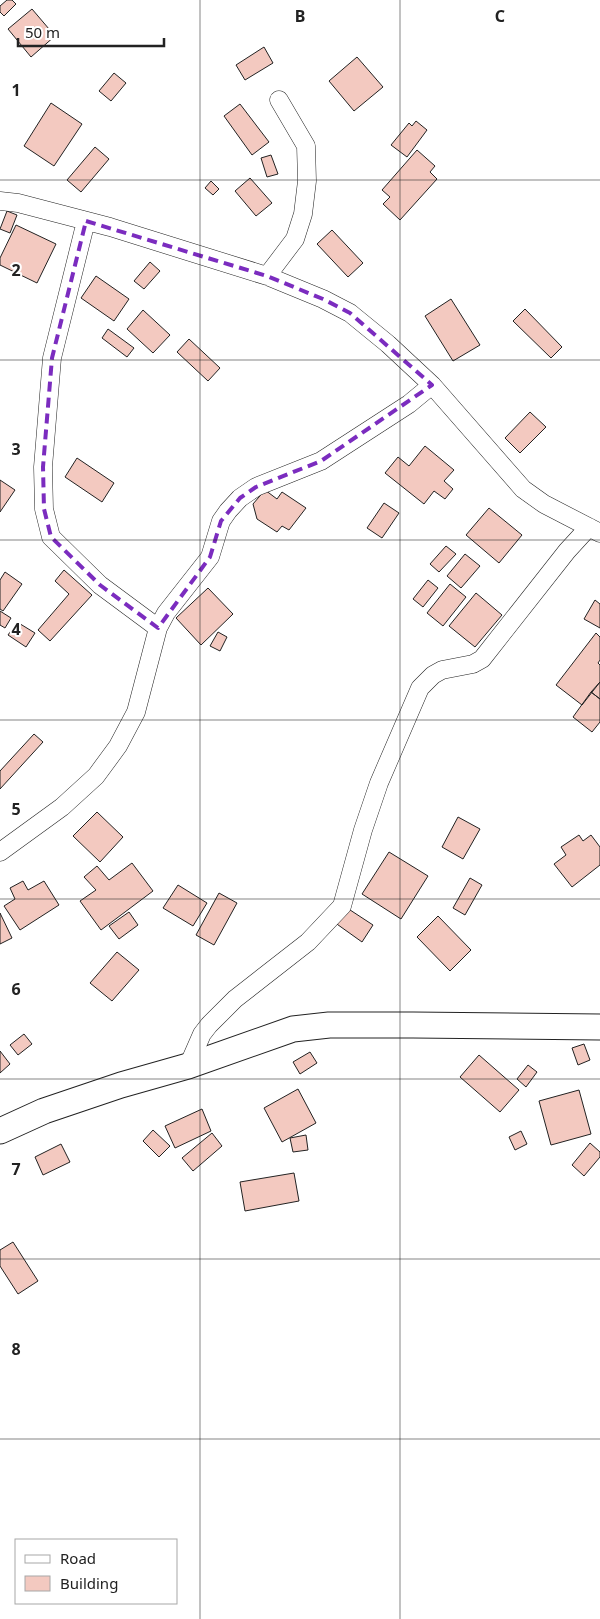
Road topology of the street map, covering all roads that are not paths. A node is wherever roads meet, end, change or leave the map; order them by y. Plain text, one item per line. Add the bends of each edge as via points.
1 (279, 100) dead end
2 (0, 202) edge
3 (86, 221) junction
4 (267, 276) junction
5 (432, 385) junction
6 (594, 530) edge
7 (158, 628) junction
8 (0, 852) edge
9 (600, 1027) edge
10 (188, 1066) junction
11 (0, 1131) edge

1 - 4 street via 306,146 308,180 295,240
2 - 3 street via 18,203
3 - 4 street
3 - 7 street via 52,358 43,467 44,509 51,537 100,584
4 - 5 street via 350,313
5 - 6 street via 523,488 544,504
5 - 7 street via 409,404 321,461 256,487 240,498 221,521 210,557
6 - 10 street via 567,551 482,659 442,670 420,688 379,782 342,906 308,942 235,999 209,1025
7 - 8 street via 136,712 118,746 96,776 62,807
9 - 10 street via 329,1026 293,1029
10 - 11 street via 44,1111

